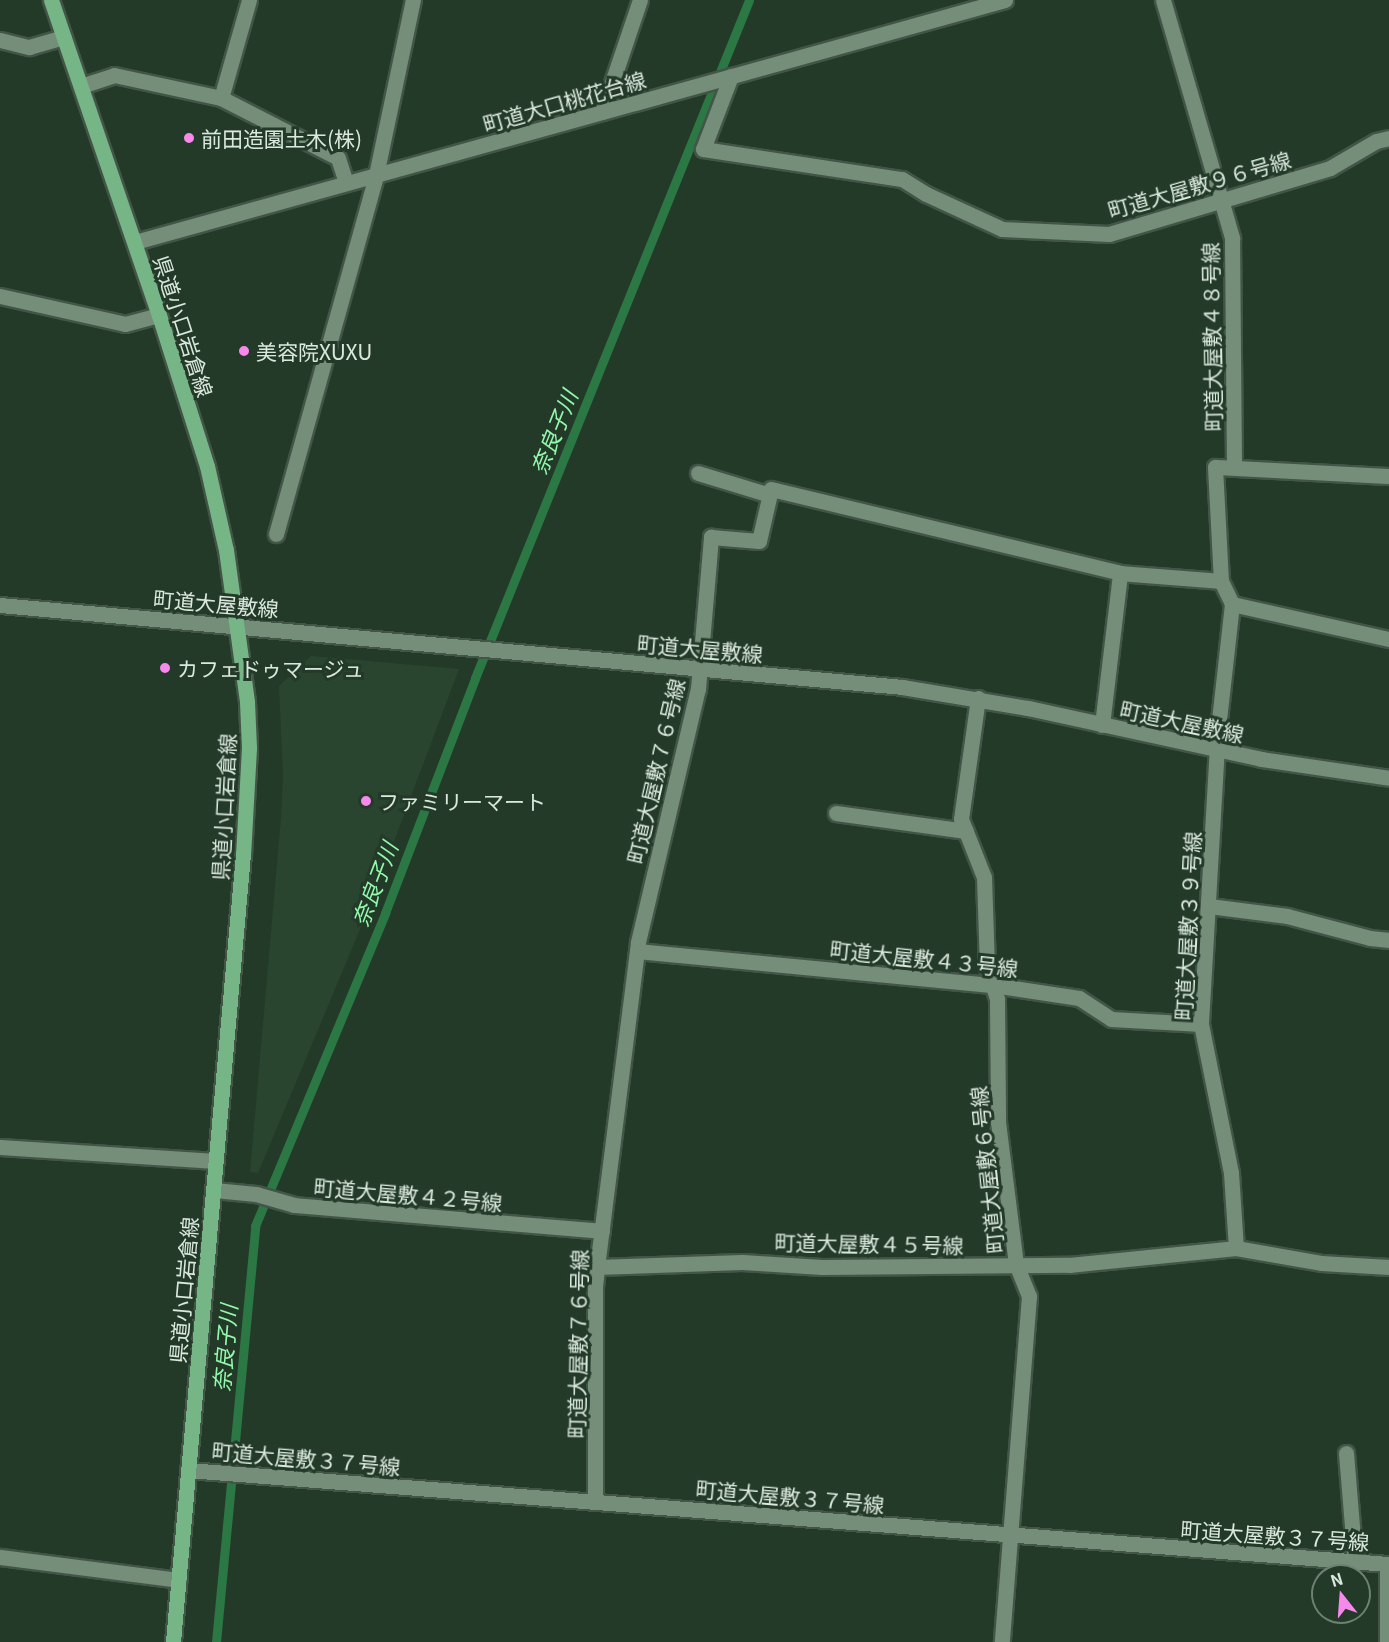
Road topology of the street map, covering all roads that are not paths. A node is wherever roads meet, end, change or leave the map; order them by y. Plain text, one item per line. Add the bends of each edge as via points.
1 (51, 0) edge
2 (249, 0) edge
3 (413, 0) edge
4 (640, 0) edge
5 (1005, 0) edge
6 (1162, 0) edge
7 (64, 36) junction
8 (0, 40) edge
9 (731, 76) junction
10 (81, 86) junction
11 (221, 98) junction
12 (602, 112) junction
13 (1389, 138) edge
14 (376, 175) junction
15 (346, 183) junction
16 (1220, 199) junction
17 (135, 242) junction
18 (0, 296) edge
19 (159, 315) junction
20 (1234, 467) junction
21 (698, 473) dead end
22 (1389, 476) edge
23 (770, 495) junction
24 (276, 534) dead end
25 (1120, 573) junction
26 (1221, 581) junction
27 (1232, 604) junction
28 (0, 605) edge
29 (238, 627) junction
30 (1389, 639) edge
31 (699, 669) junction
32 (978, 698) junction
33 (1102, 724) junction
34 (1217, 750) junction
35 (1389, 778) edge
36 (836, 813) dead end
37 (966, 831) junction
38 (1209, 906) junction
39 (1389, 940) edge
40 (637, 951) junction
41 (993, 985) junction
42 (1201, 1024) junction
43 (0, 1147) edge
44 (216, 1161) junction
45 (214, 1190) junction
46 (602, 1231) junction
47 (1236, 1248) junction
48 (1016, 1264) junction
49 (597, 1266) junction
50 (1389, 1268) edge
51 (1346, 1453) dead end
52 (188, 1470) junction
53 (595, 1501) junction
54 (1012, 1536) junction
55 (0, 1557) edge
56 (1354, 1562) junction
57 (1388, 1564) edge
58 (178, 1580) junction
59 (173, 1642) edge
60 (1002, 1642) edge
61 (1387, 1642) edge

1 - 7 main road, 県道小口岩倉線
2 - 11 street
3 - 14 street
4 - 12 street
5 - 9 street, 町道大口桃花台線
6 - 16 street, 町道大屋敷４８号線
7 - 8 street via 29,47
7 - 10 main road, 県道小口岩倉線
9 - 12 street, 町道大口桃花台線
9 - 16 street, 町道大屋敷９６号線 via 703,149 902,179 1002,229 1109,234
10 - 11 street via 114,75
10 - 17 main road, 県道小口岩倉線
11 - 15 street via 338,158
12 - 14 street, 町道大口桃花台線
13 - 16 street, 町道大屋敷９６号線 via 1376,141 1330,168
14 - 15 street, 町道大口桃花台線
14 - 24 street
15 - 17 street, 町道大口桃花台線
16 - 20 street, 町道大屋敷４８号線 via 1232,238
17 - 19 main road, 県道小口岩倉線
18 - 19 street via 125,324
19 - 29 main road, 県道小口岩倉線 via 207,466
20 - 22 street
20 - 26 street via 1215,467
21 - 23 street
23 - 25 street via 771,489
23 - 31 street, 町道大屋敷７６号線 via 759,541 711,537
25 - 26 street
25 - 33 street
26 - 27 street
27 - 30 street
27 - 34 street, 町道大屋敷３９号線
28 - 29 street, 町道大屋敷線
29 - 31 street, 町道大屋敷線
29 - 44 main road, 県道小口岩倉線 via 249,748
31 - 32 street, 町道大屋敷線 via 902,687
31 - 40 street, 町道大屋敷７６号線 via 698,689
32 - 33 street, 町道大屋敷線
32 - 37 street, 町道大屋敷６号線 via 961,819
33 - 34 street, 町道大屋敷線
34 - 35 street, 町道大屋敷線
34 - 38 street, 町道大屋敷３９号線
36 - 37 street
37 - 41 street, 町道大屋敷６号線 via 984,877 987,968
38 - 39 street via 1287,916
38 - 42 street, 町道大屋敷３９号線
40 - 41 street, 町道大屋敷４３号線
40 - 46 street, 町道大屋敷７６号線
41 - 42 street, 町道大屋敷４３号線 via 1079,998 1111,1019
41 - 48 street, 町道大屋敷６号線 via 997,999 998,1122
42 - 47 street, 町道大屋敷３９号線 via 1231,1173
43 - 44 street
44 - 45 main road, 県道小口岩倉線
45 - 46 street, 町道大屋敷４２号線 via 256,1194 294,1205
45 - 52 main road, 県道小口岩倉線
46 - 49 street, 町道大屋敷７６号線
47 - 48 street, 町道大屋敷４５号線 via 1069,1265
47 - 50 street, 町道大屋敷４５号線 via 1321,1263
48 - 49 street, 町道大屋敷４５号線 via 919,1268 742,1262
48 - 54 street, 町道大屋敷６号線 via 1029,1296
49 - 53 street, 町道大屋敷７６号線
51 - 56 street
52 - 53 street, 町道大屋敷３７号線
52 - 58 main road, 県道小口岩倉線
53 - 54 street, 町道大屋敷３７号線
54 - 56 street, 町道大屋敷３７号線
54 - 60 street, 町道大屋敷６号線
55 - 58 street
56 - 57 street, 町道大屋敷３７号線
57 - 61 street
58 - 59 main road, 県道小口岩倉線

